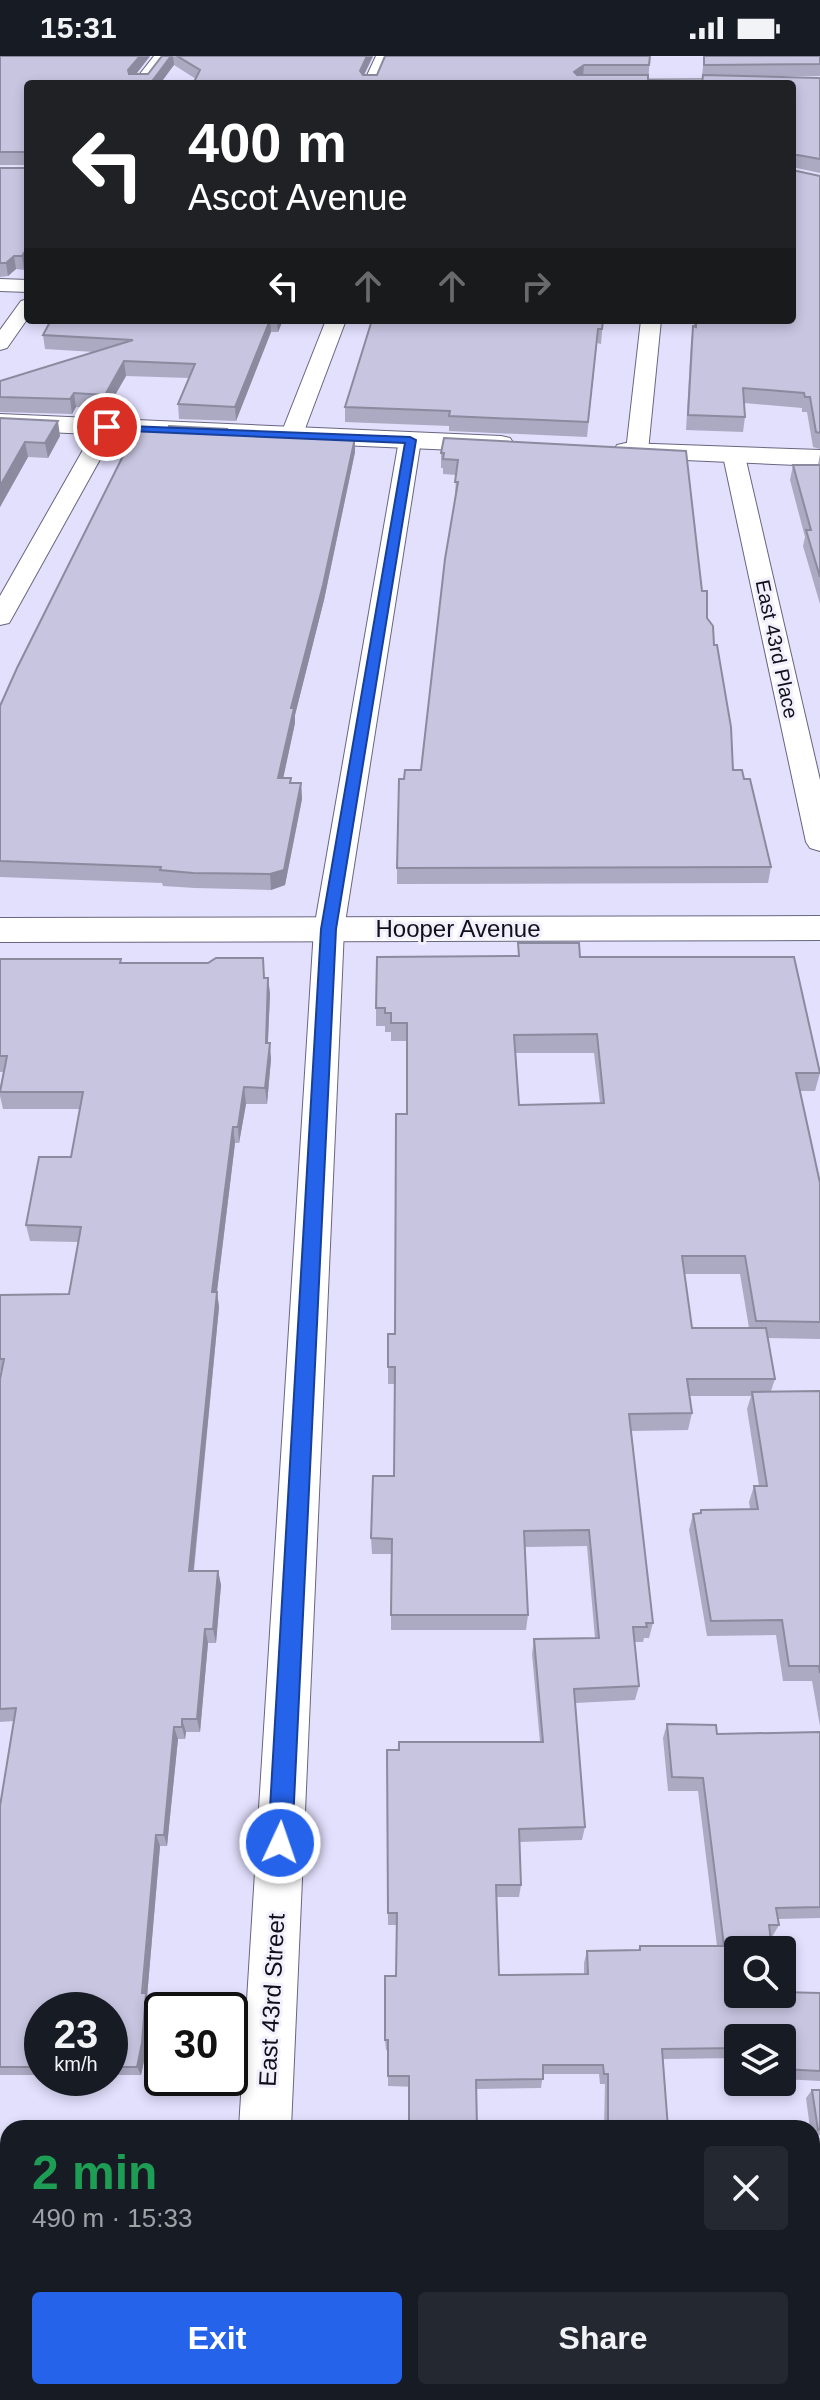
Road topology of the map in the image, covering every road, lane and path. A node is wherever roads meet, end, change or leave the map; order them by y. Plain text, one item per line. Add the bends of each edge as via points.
1 (161, 56) edge
2 (383, 56) edge
3 (142, 80) edge
4 (372, 80) edge
5 (796, 83) edge
6 (820, 83) edge
7 (0, 285) edge
8 (24, 286) edge
9 (24, 311) edge
10 (334, 324) edge
11 (651, 324) edge
12 (0, 344) edge
13 (0, 422) edge
14 (107, 427) junction
15 (292, 434) junction
16 (410, 440) junction
17 (521, 445) edge
18 (596, 449) edge
19 (637, 451) junction
20 (734, 456) junction
21 (820, 458) edge
22 (0, 618) edge
23 (820, 842) edge
24 (820, 928) edge
25 (329, 929) junction
26 (0, 930) edge
27 (265, 2120) edge

1 - 3 street
2 - 4 street
5 - 6 street
7 - 8 street
9 - 12 street
10 - 15 street
11 - 19 street
13 - 14 street
14 - 15 street
14 - 22 street
15 - 16 street
16 - 17 street
16 - 25 street, East 43rd Street
18 - 19 street
19 - 20 street
20 - 21 street
20 - 23 street, East 43rd Place
24 - 25 street, Hooper Avenue
25 - 26 street, Hooper Avenue
25 - 27 street, East 43rd Street

